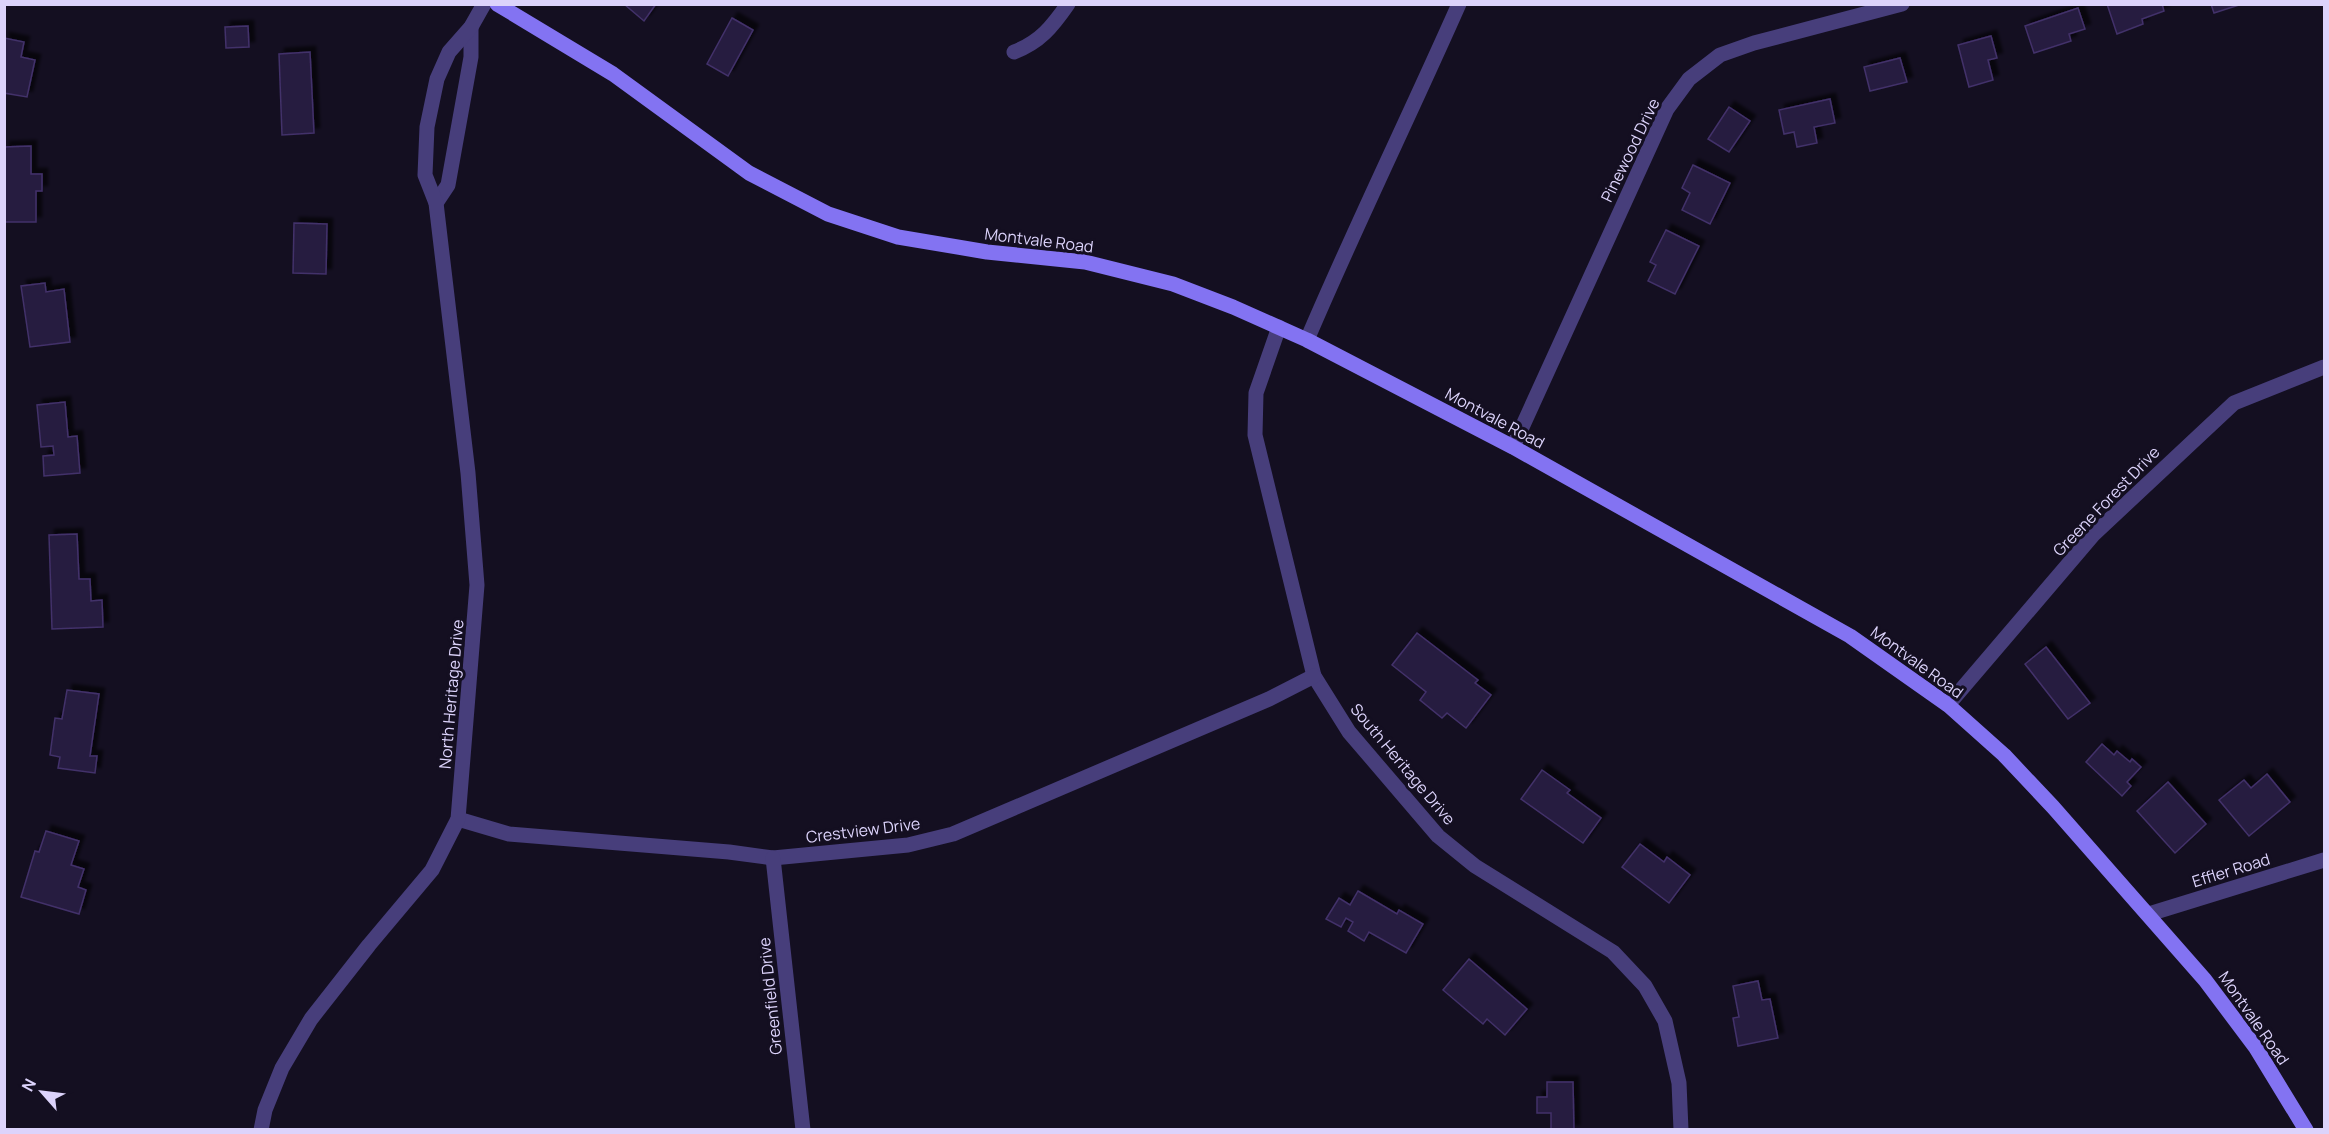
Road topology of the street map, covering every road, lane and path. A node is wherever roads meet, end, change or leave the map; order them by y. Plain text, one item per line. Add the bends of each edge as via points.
1 (484, 4) edge
2 (497, 4) edge
3 (1068, 4) edge
4 (1459, 4) edge
5 (1902, 4) edge
6 (471, 27) junction
7 (1014, 52) dead end
8 (436, 203) junction
9 (1279, 327) junction
10 (1307, 340) junction
11 (2325, 367) edge
12 (1513, 447) junction
13 (1314, 676) junction
14 (1948, 705) junction
15 (458, 819) junction
16 (773, 858) junction
17 (2325, 860) edge
18 (2149, 914) junction
19 (261, 1130) edge
20 (803, 1130) edge
21 (1681, 1130) edge
22 (2306, 1130) edge

1 - 6 street, North Heritage Drive
2 - 9 main road, Montvale Road via 613,74 749,173 828,214 898,237 1096,265 1173,284
3 - 7 street via 1052,27 1031,46
4 - 10 street
5 - 12 street, Pinewood Drive via 1754,42 1720,55 1689,79 1667,109
6 - 8 street, North Heritage Drive via 471,57 448,184
6 - 8 street, North Heritage Drive via 449,52 437,79 427,127 425,175
8 - 15 street, North Heritage Drive via 468,473 477,585
9 - 10 main road, Montvale Road
9 - 13 street, South Heritage Drive via 1256,393 1255,435
10 - 12 main road, Montvale Road
11 - 14 street, Greene Forest Drive via 2234,403 2182,449 2094,534
12 - 14 main road, Montvale Road via 1850,636
13 - 16 street, Crestview Drive via 1269,699 953,834 908,845
13 - 21 street, South Heritage Drive via 1349,732 1438,836 1475,866 1613,952 1645,986 1665,1021 1679,1083
14 - 18 main road, Montvale Road via 2004,755
15 - 16 street, Crestview Drive via 509,834
15 - 19 street, North Heritage Drive via 432,870 311,1019 282,1068
16 - 20 street, Greenfield Drive
17 - 18 street, Effler Road
18 - 22 main road, Montvale Road via 2256,1048

